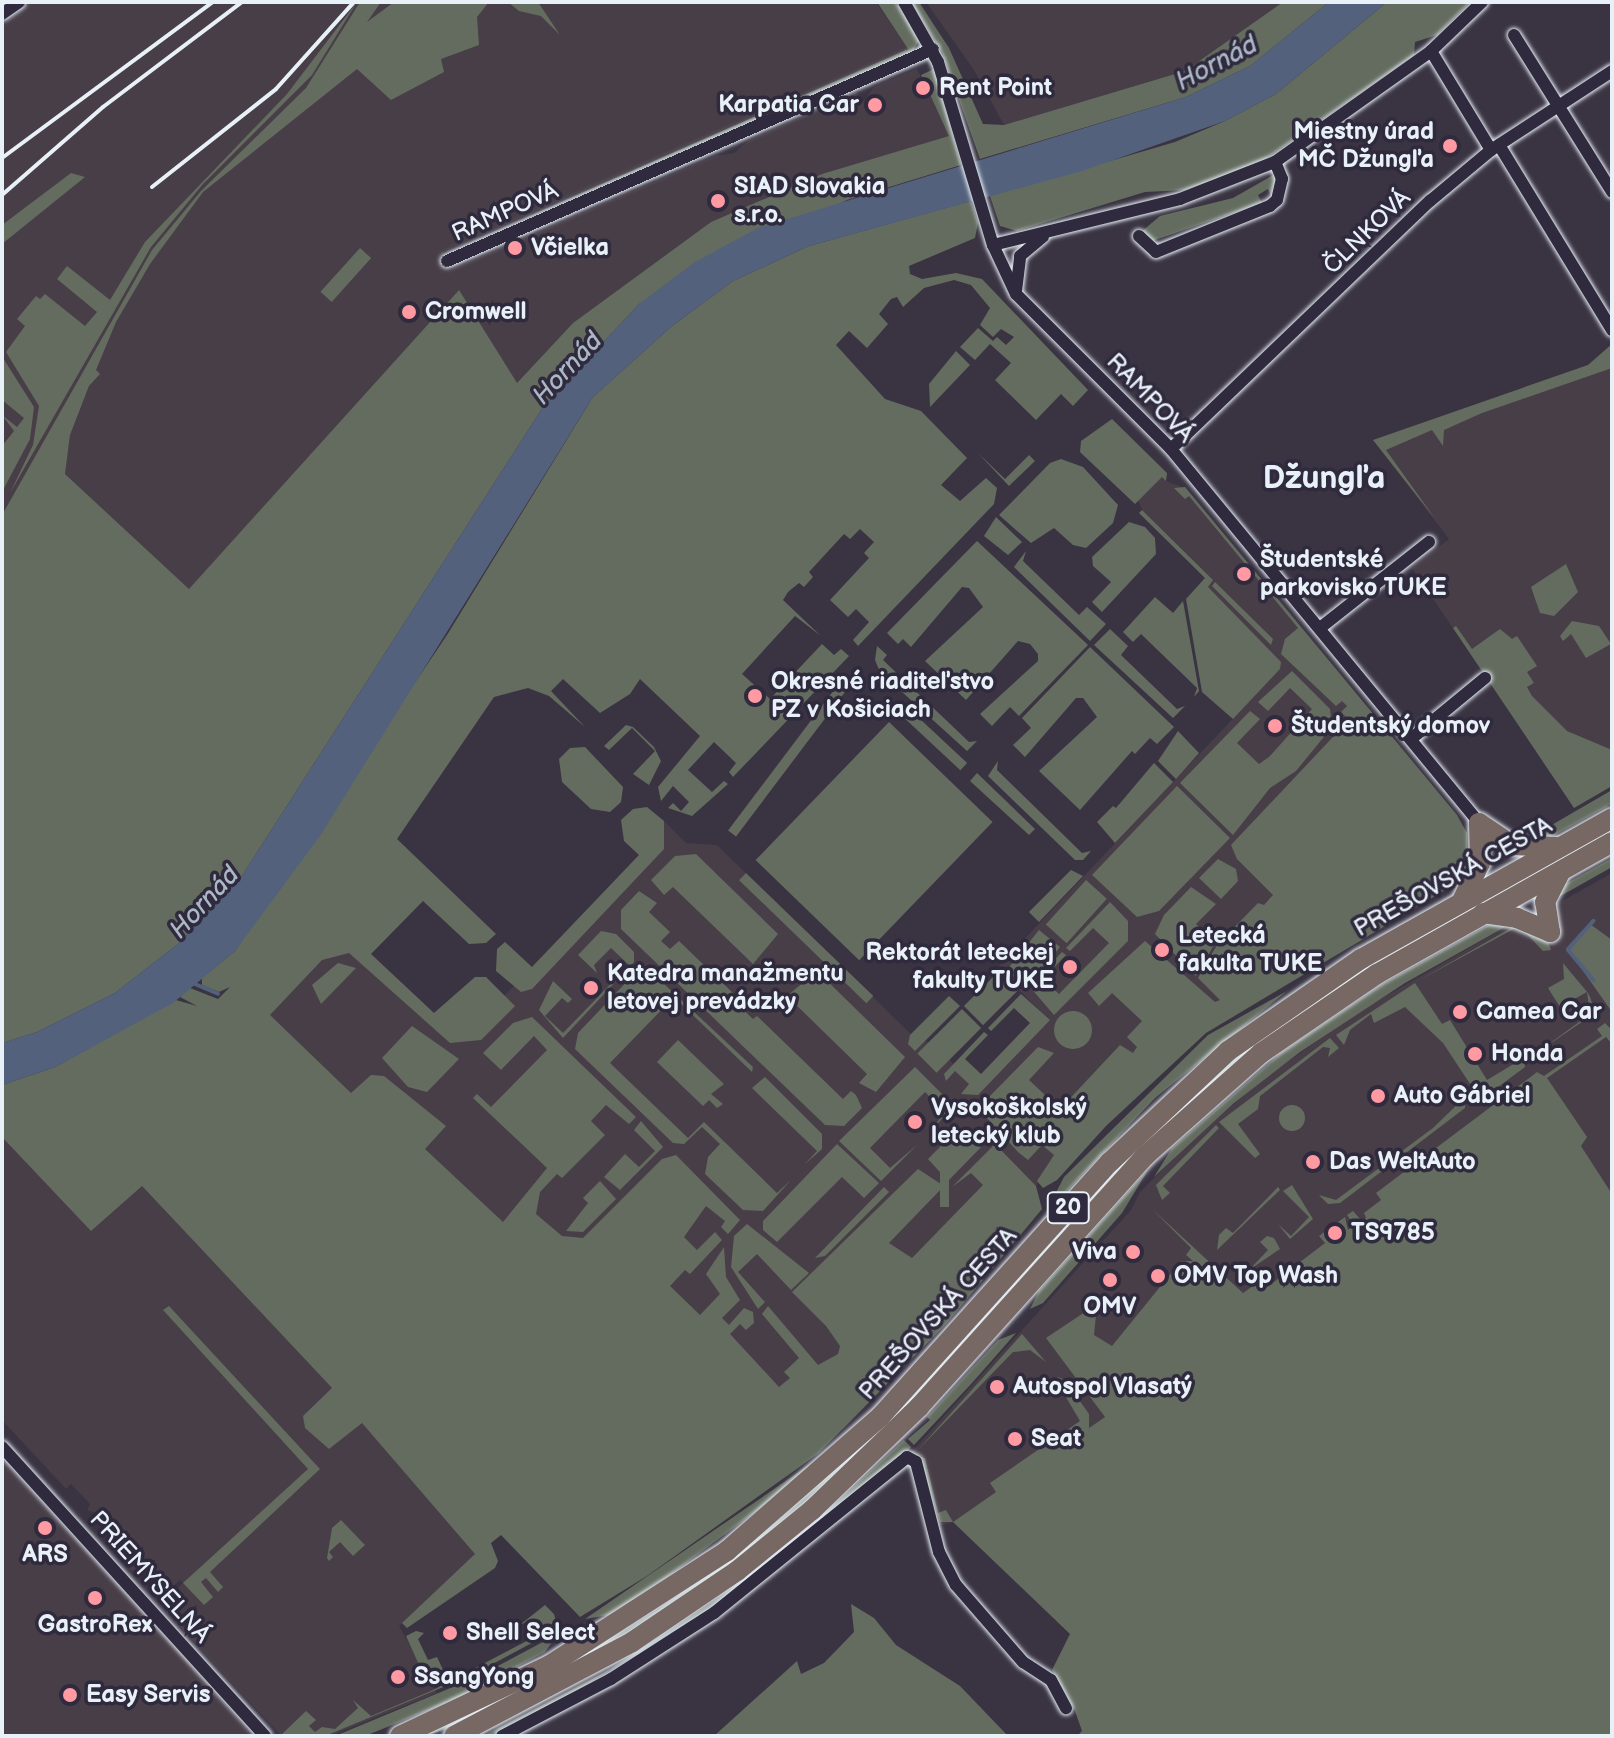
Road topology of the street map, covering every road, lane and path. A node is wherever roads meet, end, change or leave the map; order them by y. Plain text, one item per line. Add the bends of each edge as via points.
1 (19, 2) edge
2 (904, 2) edge
3 (1482, 2) edge
4 (2, 14) edge
5 (1514, 35) dead end
6 (933, 49) junction
7 (1431, 51) junction
8 (1612, 71) edge
9 (1559, 106) junction
10 (1495, 147) junction
11 (1275, 162) junction
12 (1612, 192) edge
13 (1047, 235) junction
14 (1139, 236) dead end
15 (993, 245) junction
16 (447, 261) dead end
17 (1016, 294) junction
18 (1612, 330) edge
19 (1171, 449) junction
20 (1429, 542) dead end
21 (1320, 628) junction
22 (1485, 678) dead end
23 (1411, 739) junction
24 (1612, 818) edge
25 (1479, 823) junction
26 (1612, 842) edge
27 (1561, 846) junction
28 (1560, 871) junction
29 (1462, 901) junction
30 (1483, 913) junction
31 (2, 1447) edge
32 (1066, 1708) dead end
33 (265, 1736) edge
34 (400, 1736) edge
35 (454, 1736) edge
36 (502, 1736) edge

1 - 4 street
2 - 6 street, RAMPOVÁ
3 - 7 street
5 - 9 street
6 - 15 street, RAMPOVÁ
6 - 16 street, RAMPOVÁ
7 - 10 street
7 - 11 street
8 - 9 street, ČLNKOVÁ
9 - 10 street, ČLNKOVÁ
9 - 12 street
10 - 18 street
10 - 19 street, ČLNKOVÁ
11 - 13 street via 1215,189
11 - 14 street via 1282,179 1270,206 1156,252
13 - 15 street
13 - 17 street via 1020,256
15 - 17 street, RAMPOVÁ
17 - 19 street, RAMPOVÁ
19 - 21 street, RAMPOVÁ
20 - 21 street
21 - 23 street, RAMPOVÁ
22 - 23 street
23 - 25 street, RAMPOVÁ
24 - 27 highway, PREŠOVSKÁ CESTA / 20
25 - 27 highway via 1520,847
25 - 29 highway via 1480,863
26 - 28 highway, PREŠOVSKÁ CESTA / 20
27 - 29 highway, PREŠOVSKÁ CESTA / 20
28 - 30 highway, PREŠOVSKÁ CESTA / 20
28 - 30 highway via 1545,902 1550,932 1517,918
29 - 34 highway, PREŠOVSKÁ CESTA / 20 via 1306,994 1176,1096 1085,1188 881,1416 752,1532 573,1652
30 - 35 highway, PREŠOVSKÁ CESTA / 20 via 1314,1014 1192,1110 904,1423 763,1551 632,1642
31 - 33 street, PRIEMYSELNÁ
32 - 36 street via 1051,1680 1023,1662 956,1585 939,1552 916,1462 907,1457 714,1613 611,1679

